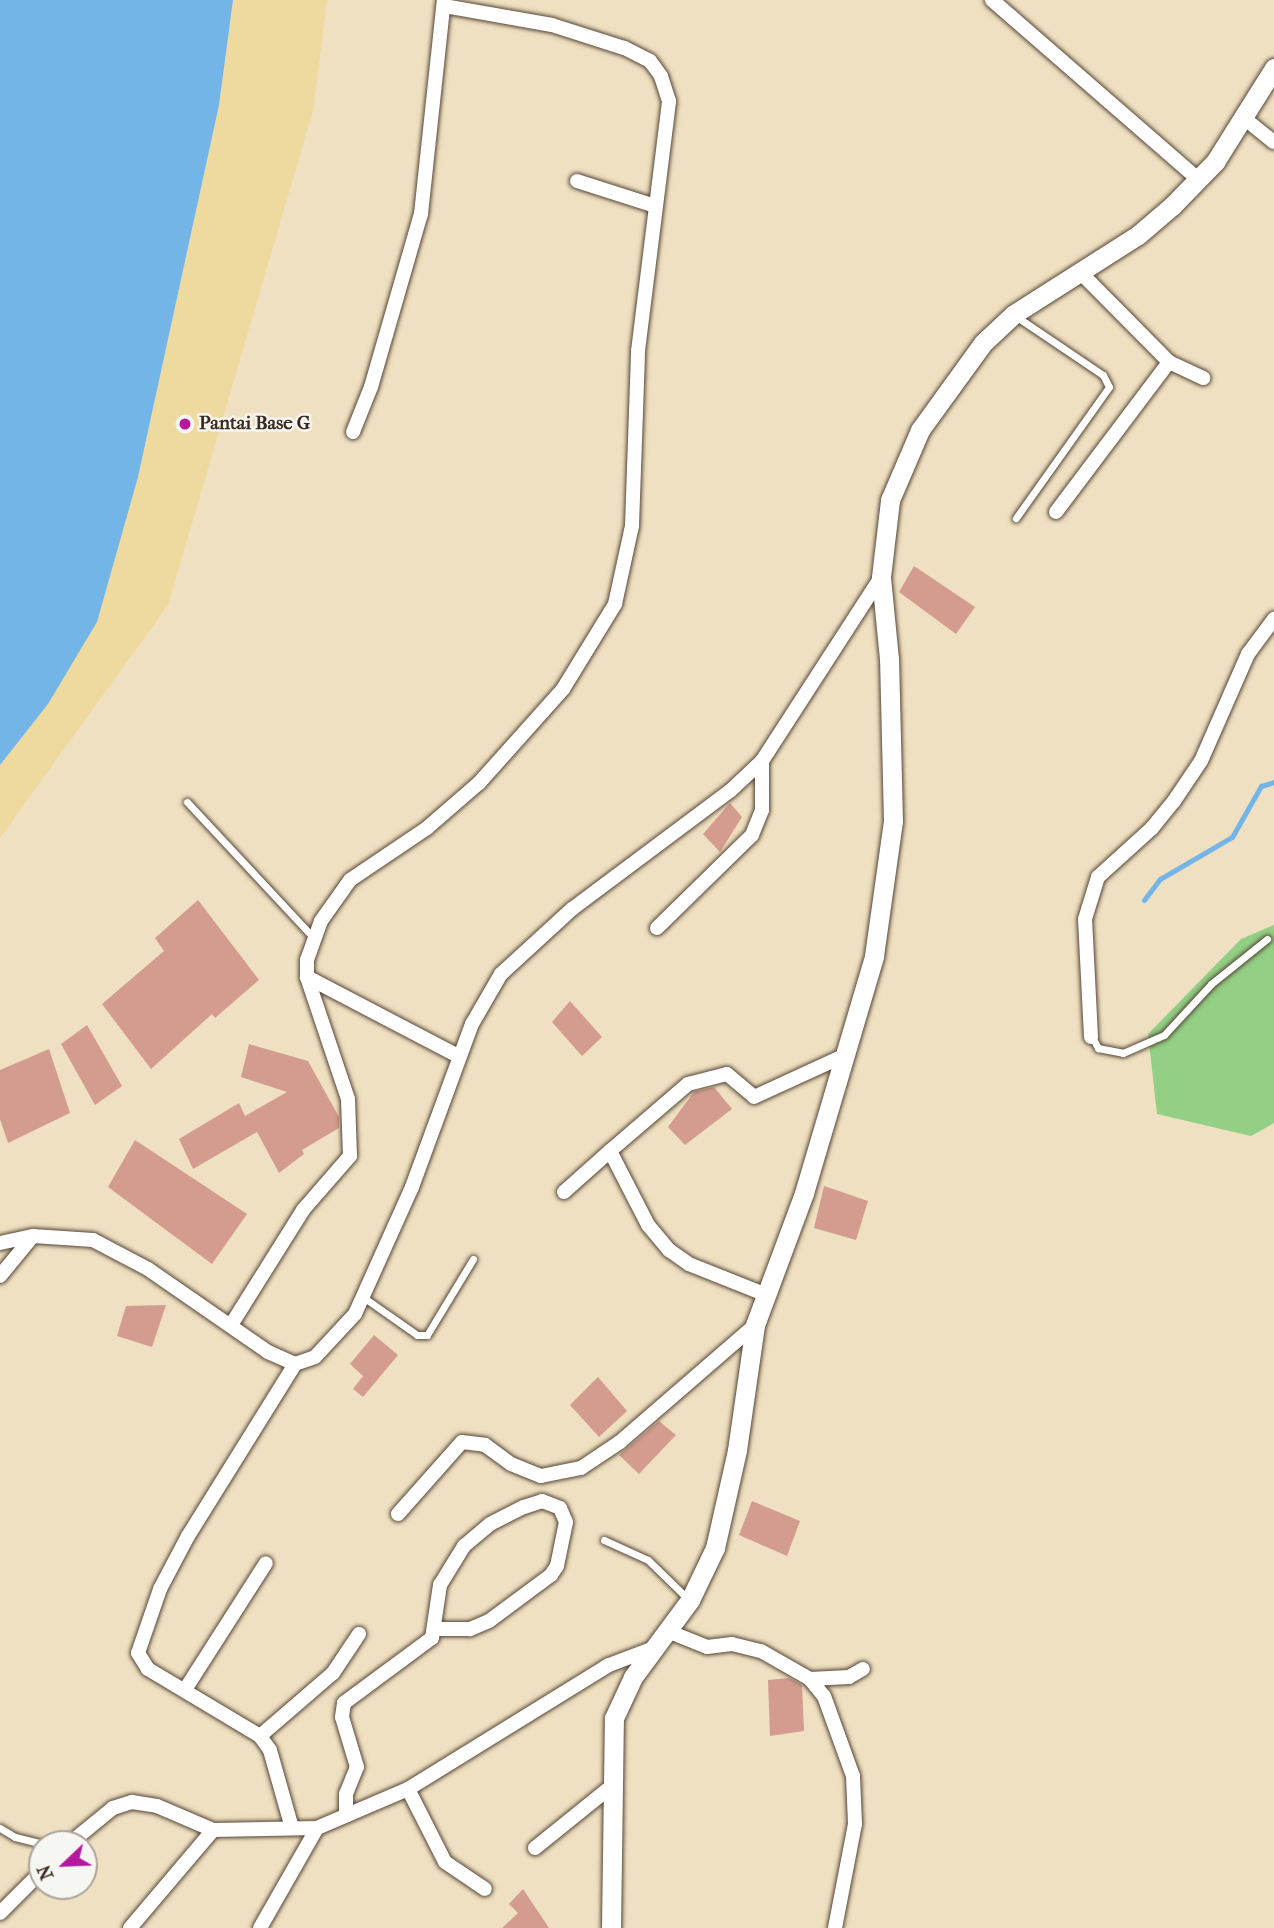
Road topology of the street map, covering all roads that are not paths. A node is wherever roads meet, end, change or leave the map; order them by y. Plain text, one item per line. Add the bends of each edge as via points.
1 (992, 0) edge
2 (444, 3) edge
3 (1274, 68) edge
4 (1244, 118) junction
5 (1274, 142) edge
6 (1199, 180) junction
7 (577, 181) dead end
8 (655, 206) junction
9 (1081, 273) junction
10 (1014, 314) junction
11 (1169, 362) junction
12 (1204, 378) dead end
13 (353, 432) dead end
14 (1056, 512) dead end
15 (1016, 518) dead end
16 (881, 577) junction
17 (1274, 620) edge
18 (762, 761) junction
19 (187, 802) dead end
20 (657, 928) dead end
21 (314, 939) junction
22 (1267, 939) dead end
23 (307, 977) junction
24 (1091, 1037) joint
25 (843, 1055) junction
26 (458, 1056) junction
27 (610, 1151) junction
28 (564, 1192) dead end
29 (33, 1236) junction
30 (0, 1243) edge
31 (473, 1259) dead end
32 (0, 1276) edge
33 (767, 1295) junction
34 (362, 1297) junction
35 (231, 1325) junction
36 (755, 1325) junction
37 (295, 1364) junction
38 (398, 1514) dead end
39 (604, 1540) dead end
40 (267, 1563) dead end
41 (690, 1600) junction
42 (435, 1629) junction
43 (359, 1634) dead end
44 (664, 1639) junction
45 (863, 1669) dead end
46 (810, 1679) junction
47 (186, 1688) junction
48 (260, 1736) junction
49 (613, 1785) junction
50 (408, 1789) junction
51 (346, 1814) junction
52 (0, 1828) edge
53 (292, 1828) junction
54 (317, 1828) junction
55 (86, 1830) edge
56 (213, 1830) junction
57 (28, 1840) edge
58 (536, 1848) dead end
59 (28, 1885) edge
60 (485, 1889) dead end
61 (0, 1913) edge
62 (130, 1928) edge
63 (260, 1928) edge
64 (611, 1928) edge
65 (835, 1928) edge

1 - 6 street
2 - 8 street via 552,25 650,61 661,76 668,101
2 - 13 street via 421,214 371,387
3 - 4 street
4 - 5 street
4 - 6 street
6 - 9 street via 1138,234
7 - 8 street
8 - 21 street via 638,351 632,526 615,604 584,661 533,726 479,783 427,828 349,880 334,897
9 - 10 street
9 - 11 street
10 - 15 lane via 1103,374 1109,387
10 - 16 street via 984,343 919,430 890,500
11 - 12 street
11 - 14 street
16 - 18 street
16 - 25 street via 890,659 893,821 874,956
17 - 24 street via 1248,654 1201,761 1174,801 1152,828 1098,877 1085,919
18 - 20 street via 762,810 752,835
18 - 26 street via 730,791 535,941 501,974
19 - 21 lane
21 - 23 street
22 - 24 lane via 1210,984 1164,1035 1123,1053 1098,1048
23 - 26 street
23 - 35 street via 348,1099 350,1156 303,1210
25 - 27 street via 754,1097 727,1074 688,1084
25 - 33 street via 804,1193
26 - 34 street via 412,1187
27 - 28 street
27 - 33 street via 648,1225 669,1250 698,1269
29 - 30 street
29 - 32 street
29 - 35 street via 93,1240 148,1269
31 - 34 lane via 427,1335 416,1335
33 - 36 street
34 - 37 street via 334,1340 315,1357
35 - 37 street via 268,1352
36 - 38 street via 620,1442 581,1468 541,1476 511,1464 485,1445 462,1442
36 - 41 street via 727,1500 715,1548
37 - 47 street via 188,1536 142,1635 138,1653 148,1669
39 - 41 lane via 648,1560
40 - 47 street
41 - 44 street
42 - 42 street via 440,1585 464,1546 490,1524 524,1507 542,1501 560,1508 566,1522 558,1566 551,1574 489,1621 470,1629
42 - 51 street via 432,1637 403,1661 344,1703 342,1717 357,1757 346,1794
43 - 48 street via 333,1673
44 - 46 street via 761,1651
44 - 49 street via 634,1677 614,1718 610,1750
44 - 50 street via 610,1665
45 - 46 street via 849,1677
46 - 65 street via 824,1696 853,1776 855,1824
47 - 48 street
48 - 53 street via 270,1750
49 - 58 street
49 - 64 street
50 - 51 street
50 - 60 street via 431,1842 446,1862
51 - 54 street
52 - 57 lane
53 - 54 street
53 - 56 street
54 - 63 street
55 - 56 street via 113,1808 132,1802 157,1806
56 - 62 street
59 - 61 street

